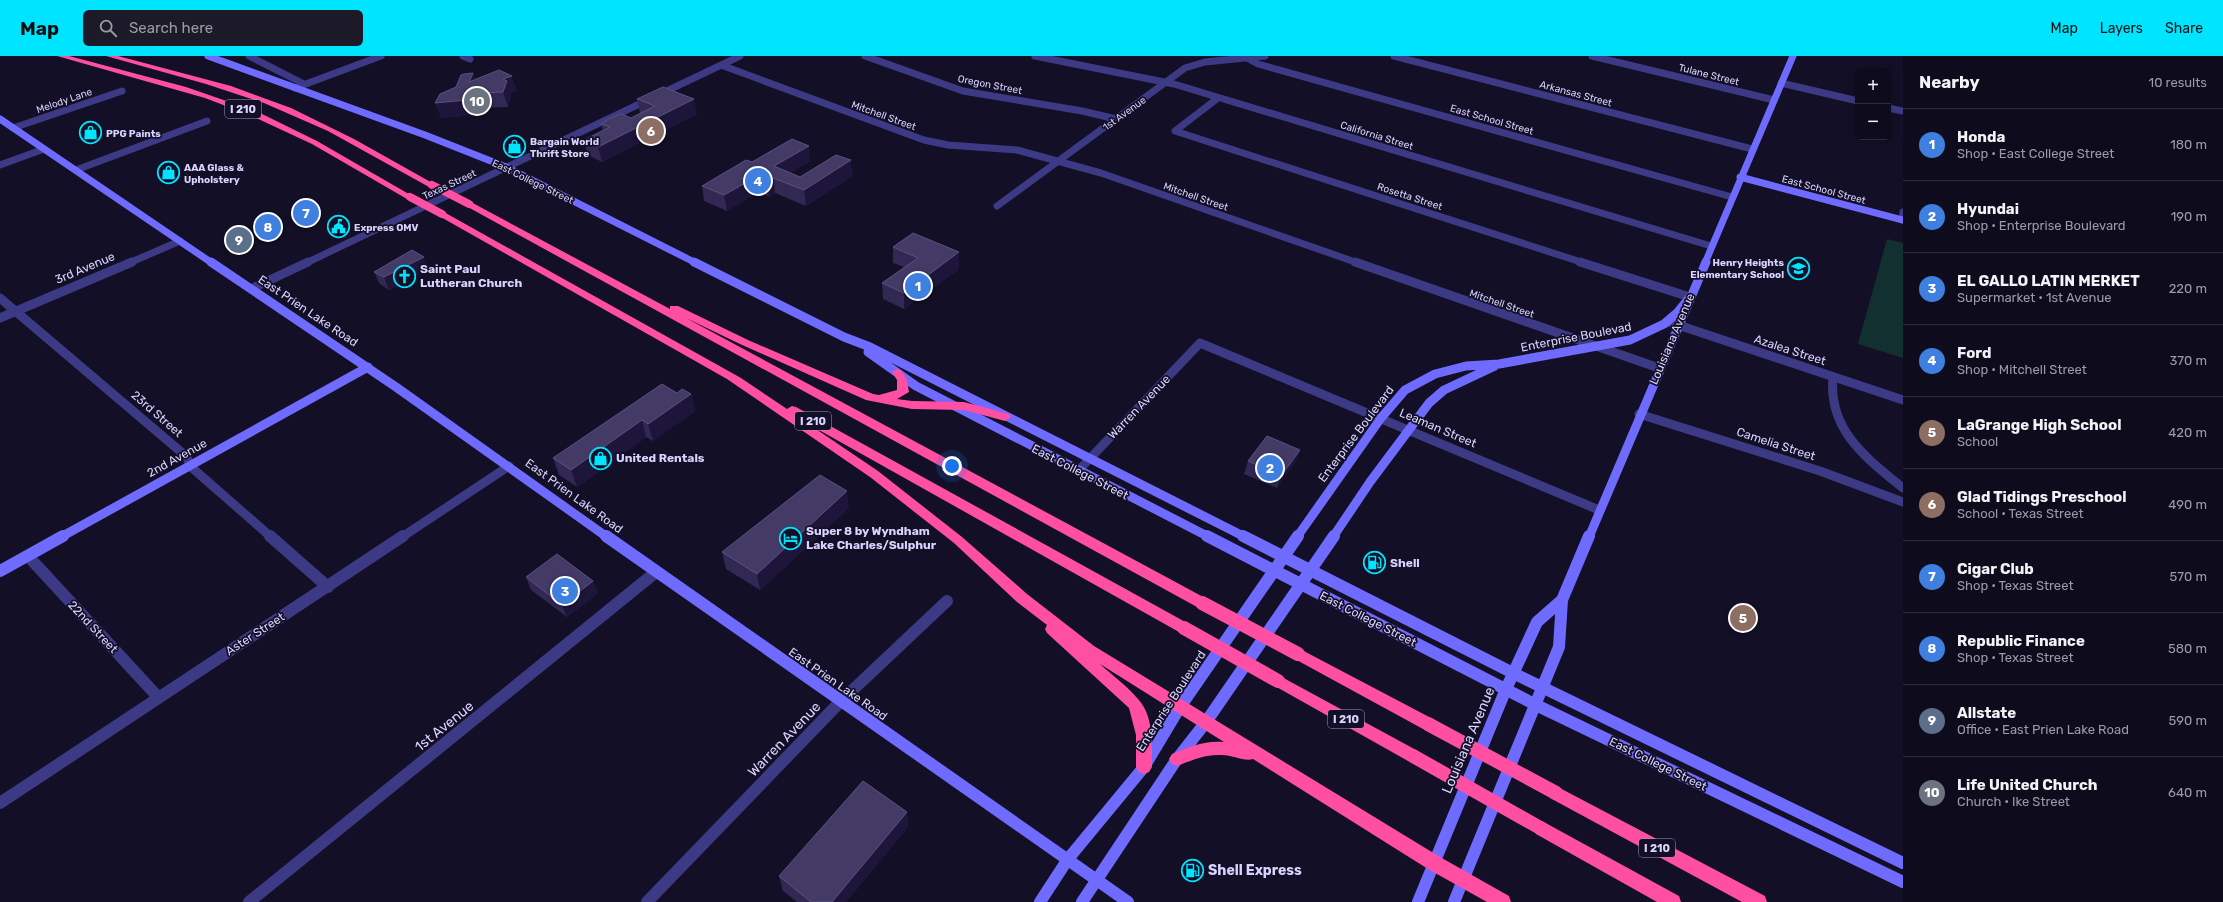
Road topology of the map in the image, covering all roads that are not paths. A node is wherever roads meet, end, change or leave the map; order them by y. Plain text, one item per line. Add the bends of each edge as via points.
1 (61, 56) edge
2 (110, 56) edge
3 (208, 56) edge
4 (249, 56) edge
5 (381, 56) edge
6 (463, 56) edge
7 (740, 56) edge
8 (865, 56) edge
9 (1035, 56) edge
10 (1265, 56) edge
11 (1394, 56) edge
12 (1592, 56) edge
13 (1791, 56) edge
14 (1206, 58) edge
15 (470, 59) dead end
16 (1248, 59) junction
17 (721, 65) junction
18 (1166, 82) junction
19 (1781, 83) junction
20 (304, 84) junction
21 (295, 88) junction
22 (122, 91) dead end
23 (1218, 98) junction
24 (1774, 100) junction
25 (1855, 100) edge
26 (1891, 109) edge
27 (1903, 111) edge
28 (0, 119) edge
29 (1116, 119) junction
30 (207, 122) dead end
31 (13, 128) junction
32 (44, 149) junction
33 (1752, 149) junction
34 (1059, 161) junction
35 (0, 165) edge
36 (506, 168) junction
37 (76, 170) junction
38 (1740, 177) junction
39 (1732, 197) junction
40 (998, 206) dead end
41 (1902, 217) edge
42 (180, 241) junction
43 (1711, 246) junction
44 (584, 268) junction
45 (253, 288) junction
46 (1690, 297) junction
47 (0, 298) edge
48 (16, 311) junction
49 (0, 318) edge
50 (1669, 322) junction
51 (1678, 326) junction
52 (844, 337) junction
53 (1200, 343) joint
54 (1596, 346) junction
55 (1499, 364) junction
56 (368, 367) junction
57 (1659, 368) junction
58 (897, 372) junction
59 (730, 376) junction
60 (1833, 377) junction
61 (870, 397) junction
62 (1903, 400) edge
63 (950, 405) junction
64 (1639, 414) junction
65 (1004, 417) junction
66 (1381, 418) junction
67 (1408, 430) junction
68 (1090, 458) junction
69 (190, 466) junction
70 (509, 466) junction
71 (1078, 470) junction
72 (1903, 488) edge
73 (1903, 502) edge
74 (1599, 510) junction
75 (28, 556) junction
76 (1283, 557) junction
77 (0, 571) edge
78 (1311, 571) junction
79 (656, 572) junction
80 (1274, 572) junction
81 (1302, 585) junction
82 (328, 587) junction
83 (1022, 598) junction
84 (1562, 600) junction
85 (947, 601) dead end
86 (1513, 673) junction
87 (1544, 688) junction
88 (1506, 690) junction
89 (158, 697) junction
90 (841, 701) junction
91 (1536, 705) junction
92 (1180, 707) junction
93 (1206, 722) junction
94 (1177, 759) junction
95 (1275, 764) junction
96 (1144, 767) junction
97 (0, 803) edge
98 (1068, 859) junction
99 (1434, 863) junction
100 (1903, 863) edge
101 (1096, 880) junction
102 (1464, 880) junction
103 (1903, 882) edge
104 (249, 902) edge
105 (647, 902) edge
106 (1040, 902) edge
107 (1082, 902) edge
108 (1128, 902) edge
109 (1418, 902) edge
110 (1454, 902) edge
111 (1503, 902) edge
112 (1672, 902) edge
113 (1759, 902) edge

1 - 59 highway, I 210, bridge via 181,88 254,113 442,214
2 - 44 highway, I 210, bridge via 267,101 326,128
3 - 21 street, East College Street
4 - 20 street
5 - 20 street
6 - 15 street
7 - 17 street, Texas Street
8 - 29 street, Oregon Street via 958,89 1071,107
9 - 18 street, California Street
10 - 16 street, 1st Avenue
11 - 33 street, Arkansas Street
12 - 24 street, Tulane Street
13 - 19 street, Louisiana Avenue
14 - 16 street, 1st Avenue
14 - 18 street, 1st Avenue via 1187,67
16 - 39 street, East School Street via 1258,64
17 - 34 street, Mitchell Street via 924,140 948,145 1012,149
17 - 36 street, Texas Street
18 - 23 street, California Street
18 - 29 street, 1st Avenue
19 - 24 street, Louisiana Avenue
19 - 25 street
20 - 21 street
21 - 36 street, East College Street via 425,135
22 - 31 street, Melody Lane
23 - 43 street, California Street
23 - 46 street, Rosetta Street via 1175,131
24 - 33 street, Louisiana Avenue
26 - 27 street
28 - 31 street, East Prien Lake Road
29 - 34 street, 1st Avenue
30 - 37 street
31 - 32 street, East Prien Lake Road
32 - 35 street
32 - 37 street, East Prien Lake Road
33 - 38 street, Louisiana Avenue
34 - 40 street, 1st Avenue
34 - 54 street, Mitchell Street via 1112,177
36 - 45 street, Texas Street
36 - 52 street, East College Street
37 - 42 street, East Prien Lake Road
38 - 39 street, Louisiana Avenue
38 - 41 street, East School Street
39 - 43 street, Louisiana Avenue
42 - 45 street, East Prien Lake Road
42 - 48 street, 3rd Avenue
43 - 46 street, Louisiana Avenue
44 - 61 highway via 641,291 744,342
44 - 113 highway, I 210, bridge
45 - 56 street, East Prien Lake Road
46 - 50 street, Enterprise Boulevad via 1679,314
46 - 51 street, Louisiana Avenue
47 - 48 street, 23rd Street
48 - 49 street, 3rd Avenue
48 - 69 street, 23rd Street via 187,457
50 - 51 street, Azalea Street
50 - 54 street, Enterprise Boulevad via 1646,335
51 - 57 street, Louisiana Avenue
51 - 60 street, Azalea Street
52 - 58 street, East College Street
52 - 65 street, East College Street via 870,347
53 - 66 street, Leaman Street
53 - 68 street, Warren Avenue
54 - 55 street, Enterprise Boulevad
54 - 57 street, Mitchell Street
55 - 66 street, Enterprise Boulevard via 1466,366 1434,374 1405,390
55 - 67 street via 1444,390 1429,402
56 - 69 street, 2nd Avenue
56 - 70 street, East Prien Lake Road
57 - 64 street, Louisiana Avenue
58 - 61 highway via 902,380 903,392 887,397
58 - 63 street, East College Street
59 - 83 highway via 874,474 958,540
59 - 112 highway, I 210, bridge
60 - 62 street, Azalea Street
60 - 72 street via 1830,386 1831,399 1842,426 1876,467
61 - 63 highway via 912,405
63 - 65 highway via 964,406
63 - 71 street, East College Street
64 - 73 street, Camelia Street via 1820,471
64 - 74 street, Louisiana Avenue
65 - 68 street, East College Street
66 - 67 street, Leaman Street
66 - 76 street, Enterprise Boulevard
67 - 74 street, Leaman Street
67 - 78 street via 1344,519
68 - 71 street, Warren Avenue
68 - 76 street, East College Street
69 - 75 street, 2nd Avenue
69 - 82 street, 23rd Street
70 - 79 street, East Prien Lake Road
70 - 82 street, Aster Street
71 - 80 street, East College Street
74 - 84 street, Louisiana Avenue
75 - 77 street, 2nd Avenue
75 - 89 street, 22nd Street
76 - 78 street, East College Street
76 - 80 street, Enterprise Boulevard
78 - 81 street
78 - 86 street, East College Street
79 - 90 street, East Prien Lake Road
79 - 104 street, 1st Avenue
80 - 81 street, East College Street
80 - 92 street, Enterprise Boulevard
81 - 88 street, East College Street
81 - 93 street
82 - 89 street, Aster Street
83 - 92 highway via 1089,650
83 - 96 highway via 1056,633 1134,704 1142,717
84 - 86 street, Louisiana Avenue via 1537,622
84 - 87 street, Louisiana Avenue via 1559,647
85 - 90 street, Warren Avenue
86 - 87 street, East College Street
86 - 88 street, Louisiana Avenue
87 - 91 street, Louisiana Avenue
87 - 100 street, East College Street
88 - 91 street, East College Street
88 - 99 street, Louisiana Avenue
89 - 97 street, Aster Street
90 - 98 street, East Prien Lake Road
90 - 105 street, Warren Avenue
91 - 102 street, Louisiana Avenue
91 - 103 street, East College Street
92 - 93 highway
92 - 96 street, Enterprise Boulevard
93 - 94 street
93 - 95 highway
94 - 95 highway via 1193,751 1224,748 1236,749
94 - 101 street
95 - 99 highway
96 - 98 street, Enterprise Boulevard
98 - 101 street, East Prien Lake Road
98 - 106 street, Enterprise Boulevard
99 - 102 highway
99 - 109 street, Louisiana Avenue
101 - 107 street
101 - 108 street, East Prien Lake Road
102 - 110 street, Louisiana Avenue
102 - 111 highway

